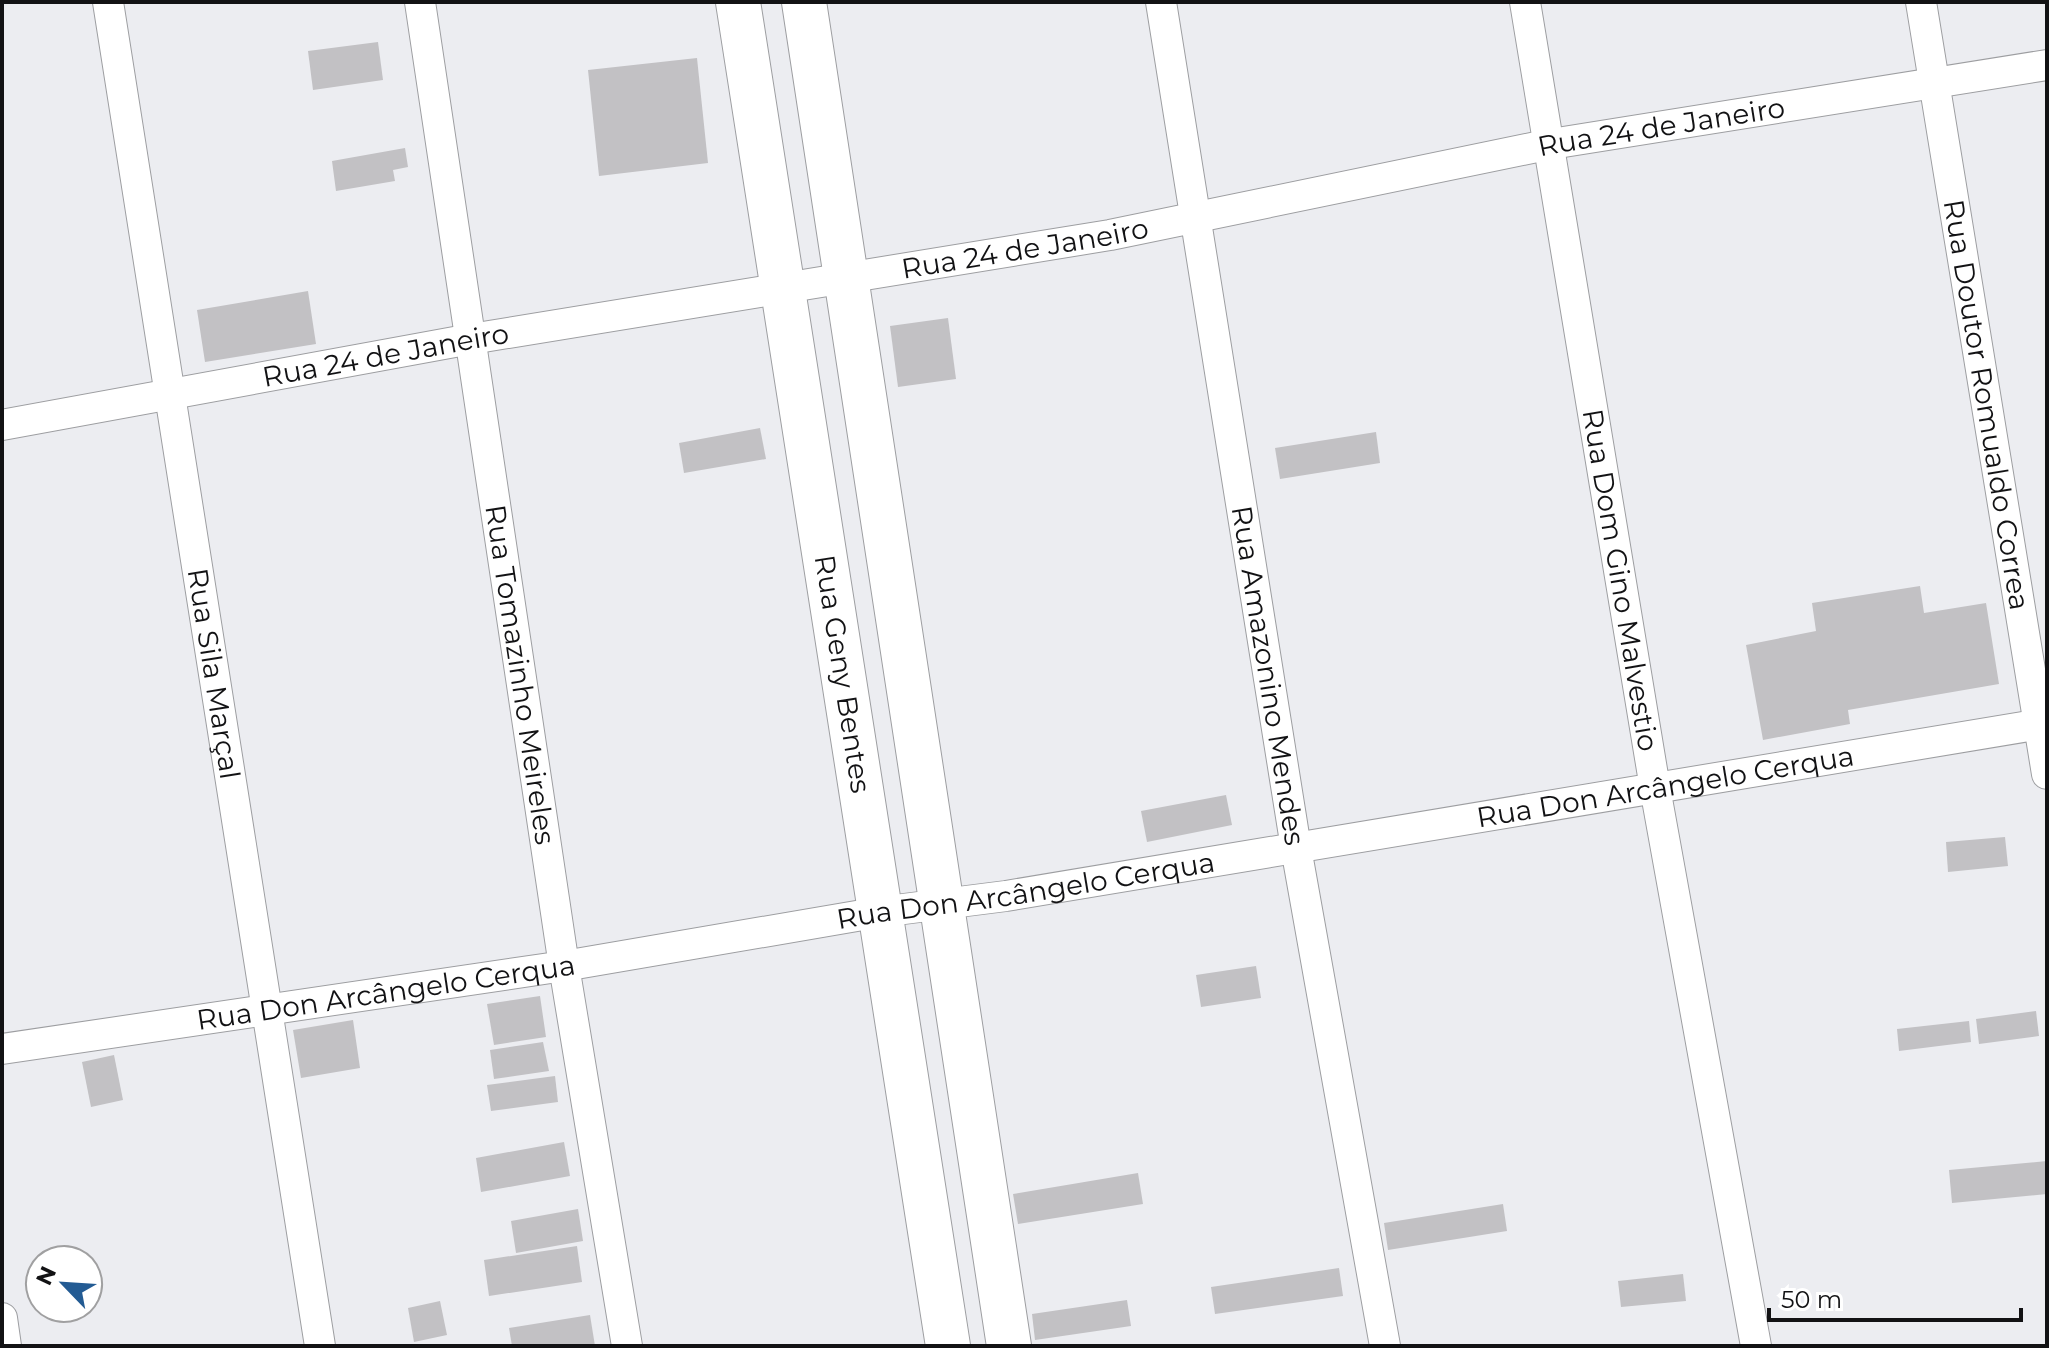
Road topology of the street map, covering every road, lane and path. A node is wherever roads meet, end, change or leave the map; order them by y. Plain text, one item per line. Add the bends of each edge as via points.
1 (108, 2) edge
2 (420, 2) edge
3 (738, 2) edge
4 (804, 2) edge
5 (1161, 2) edge
6 (1525, 2) edge
7 (1921, 2) edge
8 (2047, 65) edge
9 (1936, 84) junction
10 (1551, 144) junction
11 (1197, 218) junction
12 (845, 276) junction
13 (782, 287) junction
14 (471, 339) junction
15 (170, 395) junction
16 (2, 425) edge
17 (2043, 723) edge
18 (2047, 774) edge
19 (1655, 788) junction
20 (1296, 848) junction
21 (943, 904) junction
22 (880, 912) junction
23 (564, 966) junction
24 (265, 1011) junction
25 (2, 1049) edge
26 (2, 1318) edge
27 (6, 1346) edge
28 (320, 1346) edge
29 (627, 1346) edge
30 (948, 1346) edge
31 (1009, 1346) edge
32 (1385, 1346) edge
33 (1756, 1346) edge

1 - 15 street, Rua Sila Marçal
2 - 14 street, Rua Tomazinho Meireles
3 - 13 street, Rua Geny Bentes
4 - 12 street
5 - 11 street, Rua Amazonino Mendes
6 - 10 street, Rua Dom Gino Malvestio
7 - 9 street, Rua Doutor Romualdo Correa
8 - 9 street, Rua 24 de Janeiro
9 - 10 street, Rua 24 de Janeiro
9 - 17 street, Rua Doutor Romualdo Correa
10 - 11 street, Rua 24 de Janeiro
10 - 19 street, Rua Dom Gino Malvestio
11 - 12 street, Rua 24 de Janeiro
11 - 20 street, Rua Amazonino Mendes
12 - 13 street, Rua 24 de Janeiro
12 - 21 street
13 - 14 street, Rua 24 de Janeiro
13 - 22 street, Rua Geny Bentes
14 - 15 street, Rua 24 de Janeiro
14 - 23 street, Rua Tomazinho Meireles
15 - 16 street, Rua 24 de Janeiro
15 - 24 street, Rua Sila Marçal
17 - 18 street, Rua Doutor Romualdo Correa
17 - 19 street, Rua Don Arcângelo Cerqua
19 - 20 street, Rua Don Arcângelo Cerqua
19 - 33 street, Rua Dom Gino Malvestio
20 - 21 street, Rua Don Arcângelo Cerqua
20 - 32 street, Rua Amazonino Mendes
21 - 22 street, Rua Don Arcângelo Cerqua
21 - 31 street
22 - 23 street, Rua Don Arcângelo Cerqua
22 - 30 street, Rua Geny Bentes
23 - 24 street, Rua Don Arcângelo Cerqua
23 - 29 street, Rua Tomazinho Meireles
24 - 25 street, Rua Don Arcângelo Cerqua
24 - 28 street, Rua Sila Marçal
26 - 27 street

